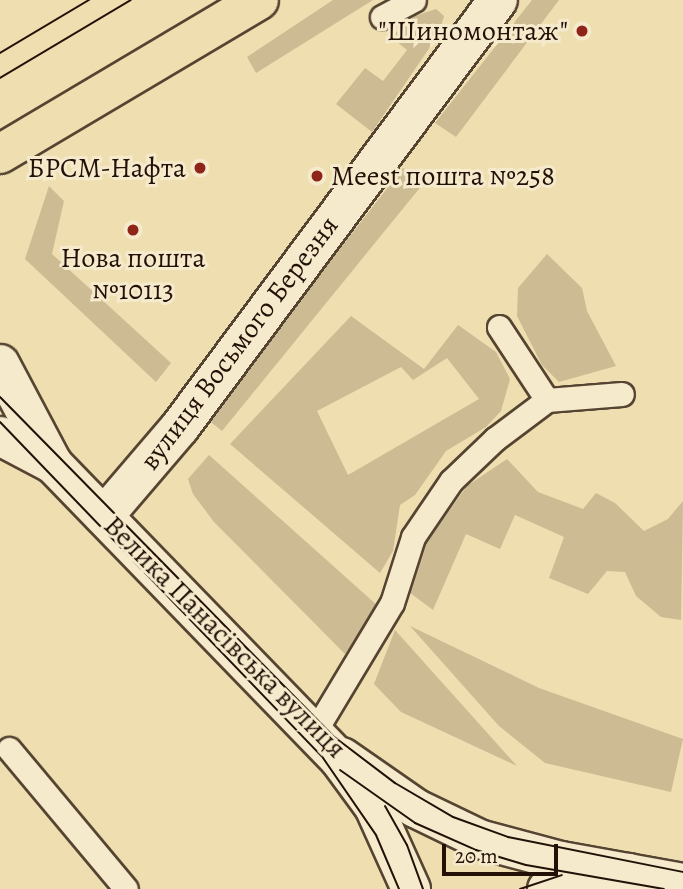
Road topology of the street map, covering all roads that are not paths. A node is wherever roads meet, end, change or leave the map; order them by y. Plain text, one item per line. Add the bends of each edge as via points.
1 (258, 0) edge
2 (414, 0) edge
3 (498, 0) edge
4 (382, 17) dead end
5 (0, 154) edge
6 (499, 327) dead end
7 (0, 364) edge
8 (622, 394) dead end
9 (547, 400) junction
10 (6, 446) edge
11 (53, 464) junction
12 (104, 516) junction
13 (322, 739) junction
14 (9, 749) dead end
15 (392, 842) junction
16 (628, 873) junction
17 (683, 883) edge
18 (126, 889) edge
19 (411, 889) edge
20 (428, 889) edge
21 (547, 889) edge

1 - 5 main road
2 - 4 lane
3 - 12 street, вулиця Восьмого Березня via 180,427
6 - 9 lane
7 - 11 street, Велика Панасівська вулиця
8 - 9 lane
9 - 13 lane via 495,439 451,481 412,537 392,603
10 - 11 street, Велика Панасівська вулиця
11 - 12 street, Велика Панасівська вулиця
12 - 13 street, Велика Панасівська вулиця
13 - 15 street via 374,807
13 - 16 street, Велика Панасівська вулиця via 408,804 457,830 526,853
14 - 18 lane
15 - 19 street
15 - 20 street
16 - 17 street, Велика Панасівська вулиця
16 - 21 street

